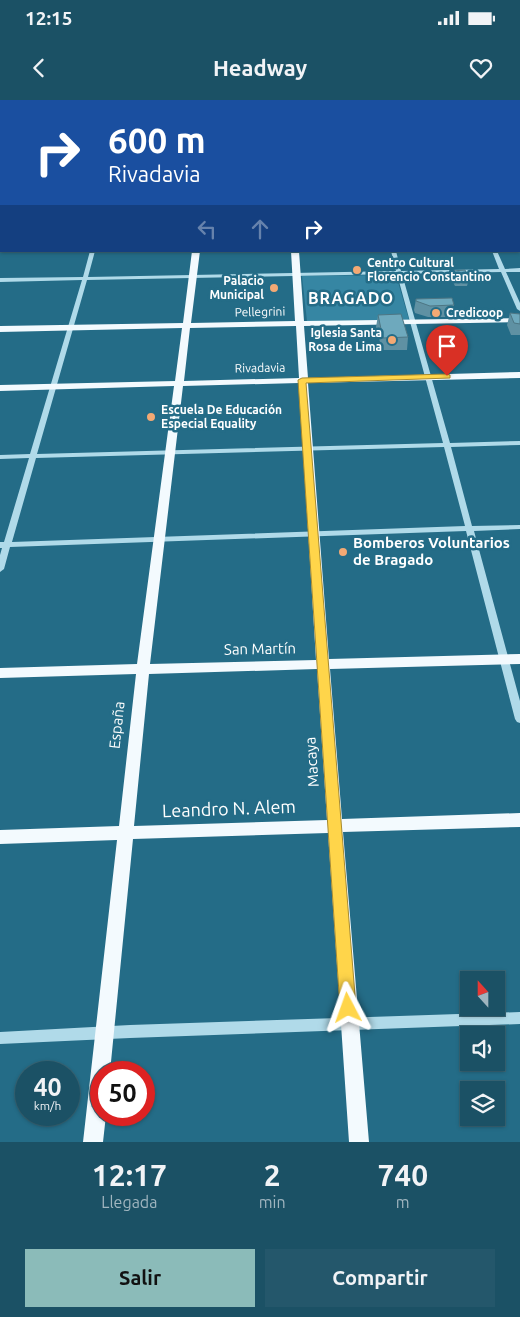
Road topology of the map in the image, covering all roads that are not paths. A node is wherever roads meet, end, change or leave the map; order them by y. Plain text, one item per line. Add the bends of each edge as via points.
1 (93, 252) edge
2 (196, 252) edge
3 (295, 252) edge
4 (393, 252) edge
5 (494, 252) edge
6 (503, 270) junction
7 (520, 270) edge
8 (399, 272) junction
9 (297, 274) junction
10 (193, 276) junction
11 (86, 279) junction
12 (0, 280) edge
13 (520, 309) edge
14 (520, 320) edge
15 (414, 322) junction
16 (300, 324) junction
17 (187, 325) junction
18 (71, 328) junction
19 (0, 329) edge
20 (520, 375) edge
21 (429, 377) junction
22 (302, 380) junction
23 (180, 382) junction
24 (54, 387) junction
25 (0, 388) edge
26 (520, 443) edge
27 (445, 444) junction
28 (307, 450) junction
29 (170, 453) junction
30 (0, 457) edge
31 (32, 457) junction
32 (520, 527) edge
33 (468, 529) junction
34 (312, 534) junction
35 (159, 540) junction
36 (4, 545) edge
37 (0, 569) edge
38 (520, 659) edge
39 (503, 660) junction
40 (323, 664) junction
41 (143, 668) junction
42 (0, 673) edge
43 (520, 719) edge
44 (520, 820) edge
45 (335, 826) junction
46 (126, 833) junction
47 (0, 837) edge
48 (520, 1018) edge
49 (350, 1026) junction
50 (106, 1032) junction
51 (0, 1038) edge
52 (103, 1061) edge
53 (96, 1126) edge
54 (94, 1142) edge
55 (359, 1142) edge

1 - 11 street
2 - 10 main road, España
3 - 9 main road, Macaya
4 - 8 street
5 - 6 street
6 - 7 street
6 - 8 street
6 - 13 street
8 - 9 street
8 - 15 street
9 - 10 street
9 - 16 main road, Macaya
10 - 11 street
10 - 17 main road, España
11 - 12 street
11 - 18 street
14 - 15 main road, Pellegrini
15 - 16 main road, Pellegrini
15 - 21 street
16 - 17 main road, Pellegrini
16 - 22 main road, Macaya
17 - 18 main road, Pellegrini
17 - 23 main road, España
18 - 19 main road, Pellegrini
18 - 24 street
20 - 21 main road, Rivadavia
21 - 22 main road, Rivadavia
21 - 27 street
22 - 23 main road, Rivadavia
22 - 28 main road, Macaya
23 - 24 main road, Rivadavia
23 - 29 main road, España
24 - 25 main road, Rivadavia
24 - 31 street
26 - 27 street
27 - 28 street
27 - 33 street
28 - 29 street
28 - 34 main road, Macaya
29 - 31 street
29 - 35 main road, España
30 - 31 street
31 - 36 street
32 - 33 street
33 - 34 street
33 - 39 street
34 - 35 street
34 - 40 main road, Macaya
35 - 36 street
35 - 41 main road, España
36 - 37 street
38 - 39 main road, San Martín
39 - 40 main road, San Martín
39 - 43 street
40 - 41 main road, San Martín
40 - 45 main road, Macaya
41 - 42 main road, San Martín
41 - 46 main road, España
44 - 45 main road, Leandro N. Alem
45 - 46 main road, Leandro N. Alem
45 - 49 main road, Macaya
46 - 47 main road, Leandro N. Alem
46 - 50 main road, España
48 - 49 street
49 - 50 street
49 - 55 main road, Macaya
50 - 51 street
50 - 52 main road, España
53 - 54 main road, España

